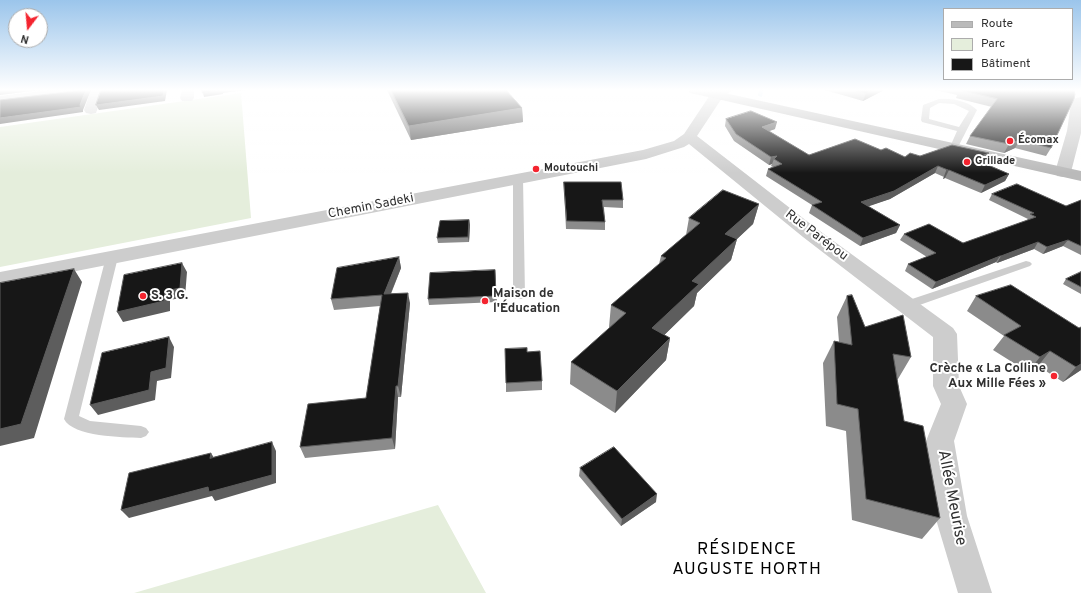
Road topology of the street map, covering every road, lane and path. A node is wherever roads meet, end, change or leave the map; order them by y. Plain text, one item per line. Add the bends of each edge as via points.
1 (703, 118) edge
2 (830, 118) edge
3 (925, 118) edge
4 (969, 118) edge
5 (1076, 118) edge
6 (962, 130) junction
7 (689, 137) junction
8 (954, 147) junction
9 (1063, 172) junction
10 (1081, 176) edge
11 (518, 178) junction
12 (112, 257) junction
13 (1026, 264) dead end
14 (0, 279) edge
15 (519, 296) dead end
16 (907, 305) junction
17 (945, 334) joint
18 (141, 432) dead end
19 (975, 593) edge

1 - 7 street, Chemin Sadeki
2 - 8 main road
3 - 6 lane via 925,120
4 - 6 lane
5 - 9 street
6 - 8 lane
7 - 11 street, Chemin Sadeki via 679,144 646,154
7 - 16 street, Rue Parépou via 810,233
8 - 9 main road
9 - 10 main road
11 - 12 street, Chemin Sadeki
11 - 15 lane
12 - 14 street, Chemin Sadeki
12 - 18 lane via 71,419 88,427
13 - 16 lane
16 - 17 street, Rue Parépou
17 - 19 street, Allée Meurise via 946,386 954,404 940,441 951,516

